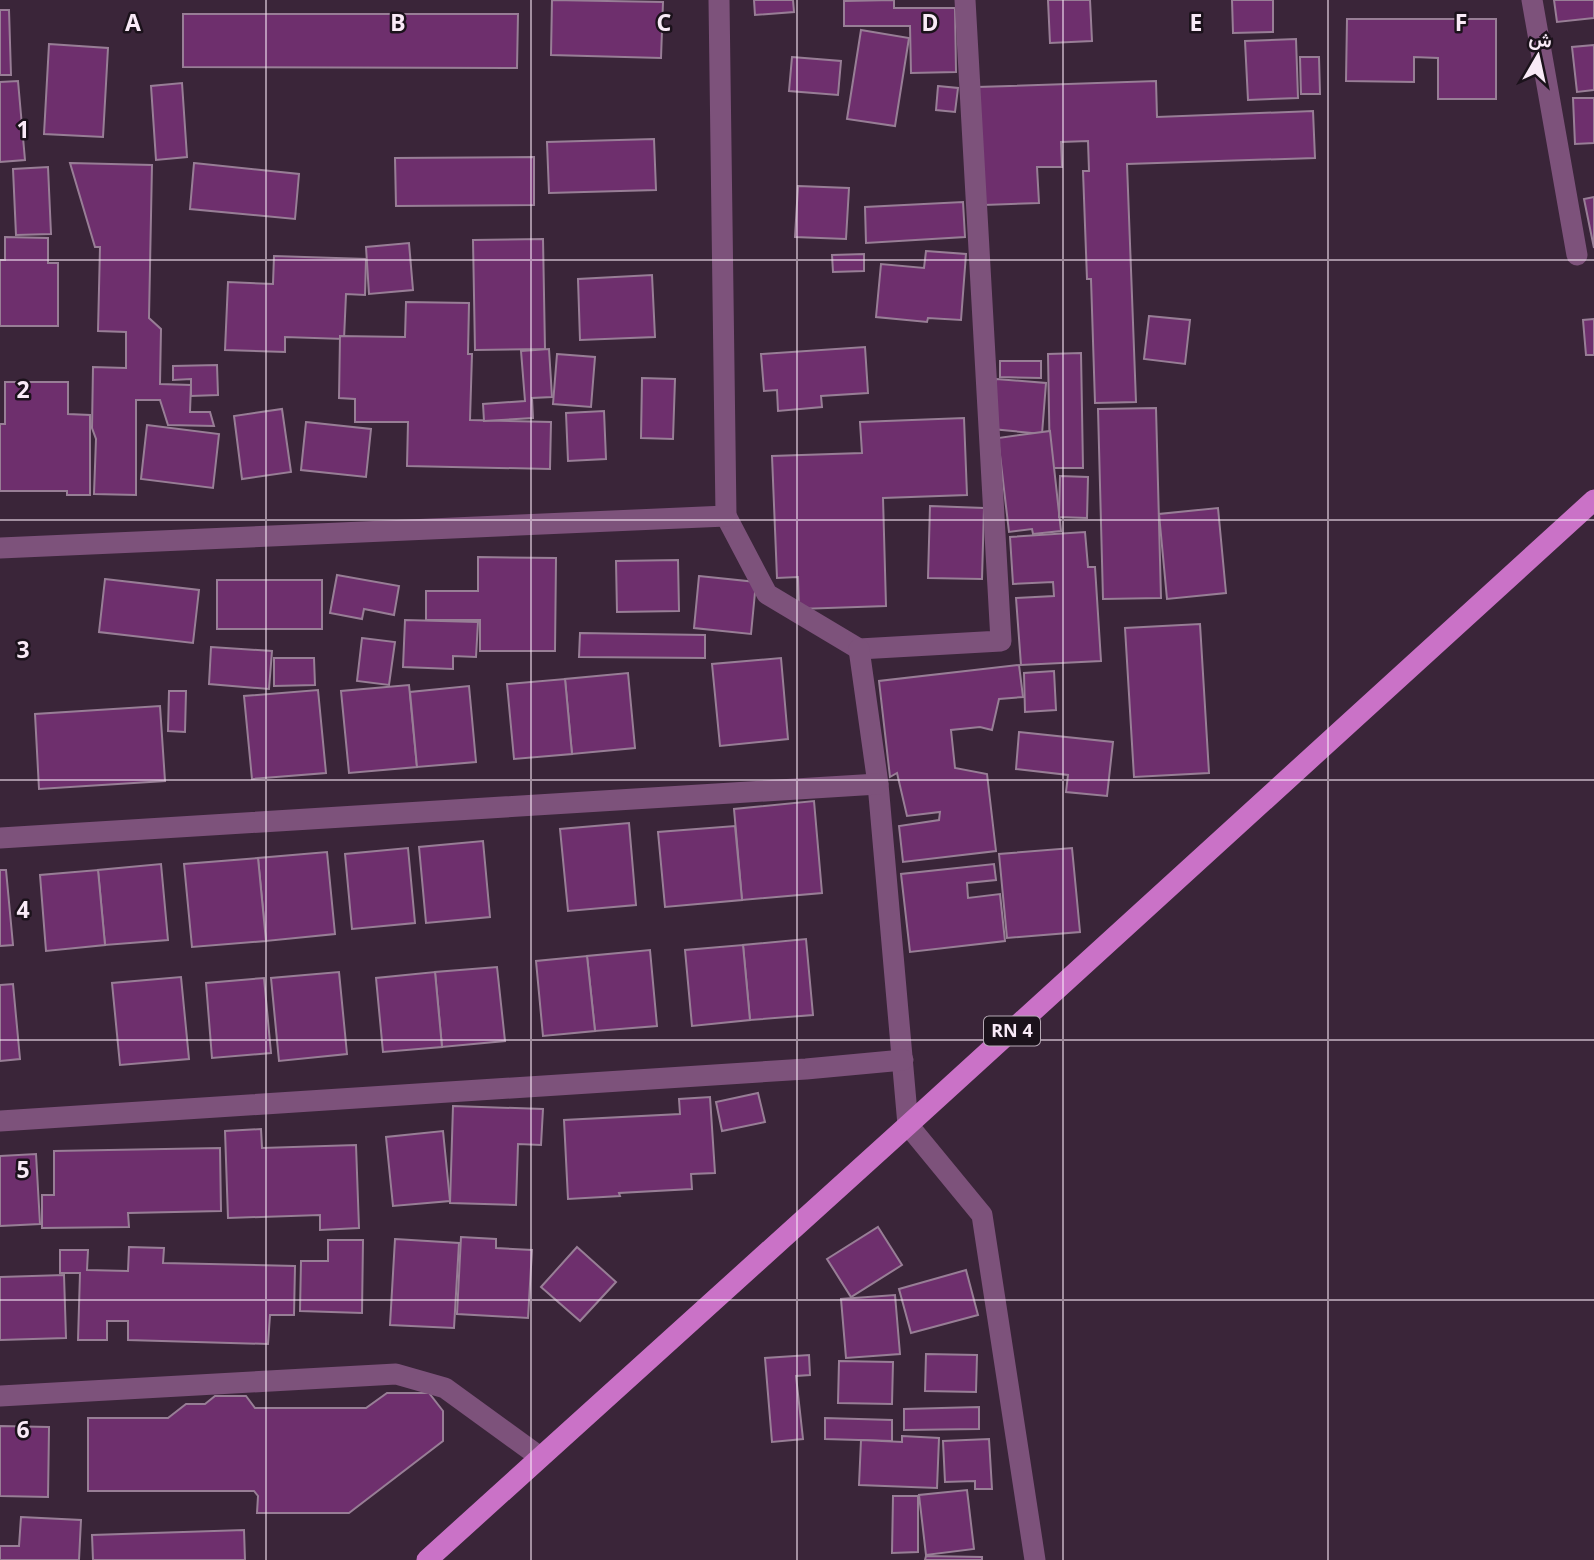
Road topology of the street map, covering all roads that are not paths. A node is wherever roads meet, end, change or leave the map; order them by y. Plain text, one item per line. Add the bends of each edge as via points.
1 (719, 0) edge
2 (965, 0) edge
3 (1532, 0) edge
4 (1577, 255) dead end
5 (1594, 500) edge
6 (726, 516) junction
7 (0, 548) edge
8 (859, 649) junction
9 (878, 784) junction
10 (0, 838) edge
11 (903, 1060) junction
12 (0, 1121) edge
13 (908, 1125) junction
14 (0, 1396) edge
15 (540, 1457) junction
16 (427, 1560) edge
17 (1035, 1560) edge

1 - 6 street
2 - 8 street via 1001,640
3 - 4 street
5 - 13 main road, RN 4
6 - 7 street
6 - 8 street via 767,594
8 - 9 street
9 - 10 street
9 - 11 street
11 - 12 street
11 - 13 street
13 - 15 main road, RN 4
13 - 17 street via 982,1215
14 - 15 street via 396,1374 445,1388
15 - 16 main road, RN 4

